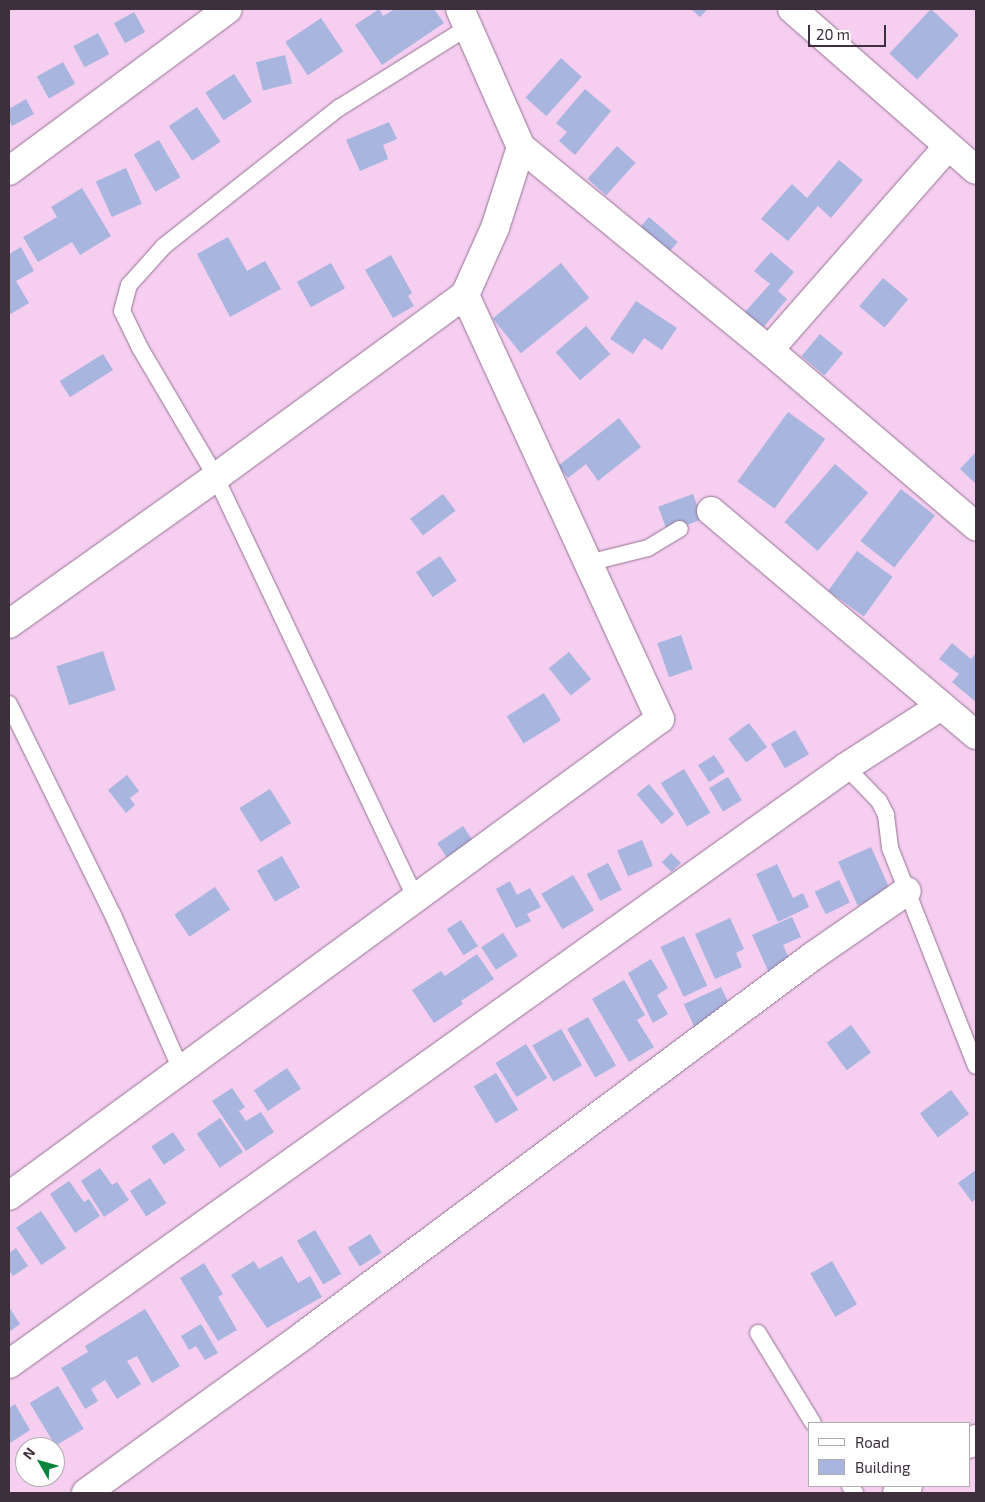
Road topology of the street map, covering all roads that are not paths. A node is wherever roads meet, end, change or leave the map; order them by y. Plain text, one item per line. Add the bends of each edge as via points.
1 (228, 9) edge
2 (792, 9) edge
3 (464, 18) edge
4 (948, 146) junction
5 (521, 147) junction
6 (976, 170) edge
7 (9, 171) edge
8 (465, 295) junction
9 (769, 350) junction
10 (216, 477) junction
11 (711, 511) dead end
12 (976, 526) edge
13 (680, 529) dead end
14 (588, 563) junction
15 (9, 624) edge
16 (9, 704) edge
17 (941, 706) junction
18 (976, 735) edge
19 (846, 767) junction
20 (907, 891) junction
21 (416, 899) junction
22 (976, 1066) edge
23 (181, 1070) junction
24 (9, 1196) edge
25 (758, 1333) dead end
26 (9, 1364) edge
27 (812, 1422) edge
28 (86, 1493) edge

1 - 7 street
2 - 4 street
3 - 5 street
3 - 10 lane via 339,108 164,246 129,285 122,311 140,348
4 - 6 street
4 - 9 street
5 - 8 street via 495,228
5 - 9 street
8 - 10 street
8 - 14 street
9 - 12 street
10 - 15 street
10 - 21 lane
11 - 17 street
13 - 14 lane via 648,548
14 - 21 street via 660,719
16 - 23 lane via 113,915
17 - 18 street
17 - 19 street
19 - 20 lane via 879,800 886,815 890,848
19 - 26 street
20 - 22 lane
20 - 28 street via 813,956 312,1330
21 - 23 street
23 - 24 street
25 - 27 lane

